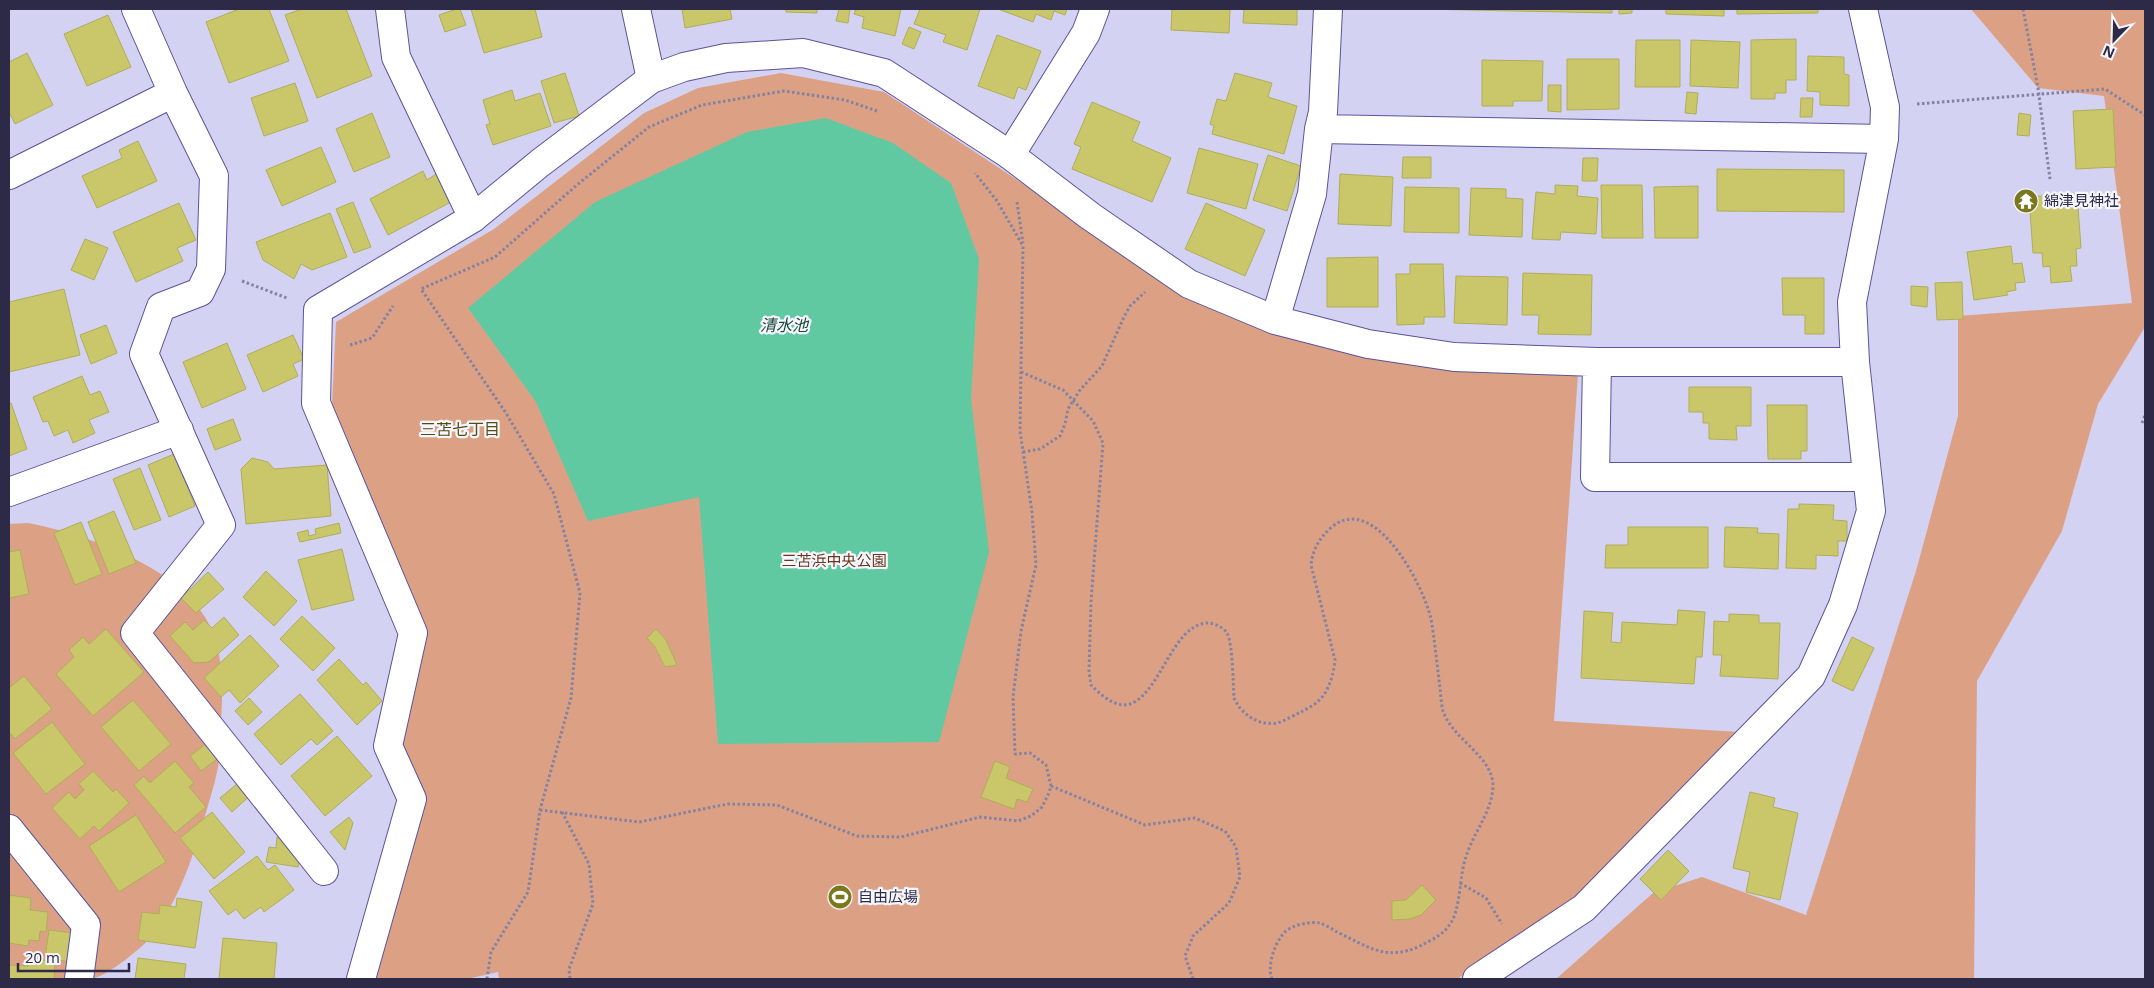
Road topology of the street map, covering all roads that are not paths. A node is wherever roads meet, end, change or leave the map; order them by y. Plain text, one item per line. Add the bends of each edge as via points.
1 (136, 9) edge
2 (390, 9) edge
3 (636, 9) edge
4 (1096, 9) edge
5 (1328, 9) edge
6 (1863, 9) edge
7 (651, 79) junction
8 (173, 92) junction
9 (1319, 129) junction
10 (1884, 139) junction
11 (1010, 155) junction
12 (9, 175) edge
13 (473, 218) junction
14 (1274, 320) junction
15 (1597, 362) junction
16 (1855, 362) junction
17 (178, 430) junction
18 (1866, 477) junction
19 (9, 492) edge
20 (9, 829) edge
21 (324, 871) dead end
22 (79, 979) edge
23 (361, 979) edge
24 (1477, 979) edge

1 - 8 street
2 - 13 street via 396,57
3 - 7 street
4 - 11 street via 1086,33
5 - 9 street via 1323,112
6 - 10 street via 1885,107
7 - 11 street via 684,67 726,58 803,53 884,73
7 - 13 street
8 - 12 street
8 - 17 street via 214,176 211,269 200,292 161,307 144,354
9 - 10 street
9 - 14 street via 1312,194
10 - 16 street via 1852,302
11 - 14 street via 1188,284
13 - 23 street via 318,310 316,403 413,633 388,746 412,799
14 - 15 street via 1368,344 1454,357
15 - 16 street
15 - 18 street via 1596,477
16 - 18 street
17 - 19 street
17 - 21 street via 221,524 135,633
18 - 24 street via 1871,511 1843,605 1811,676 1584,908
20 - 22 street via 86,925

